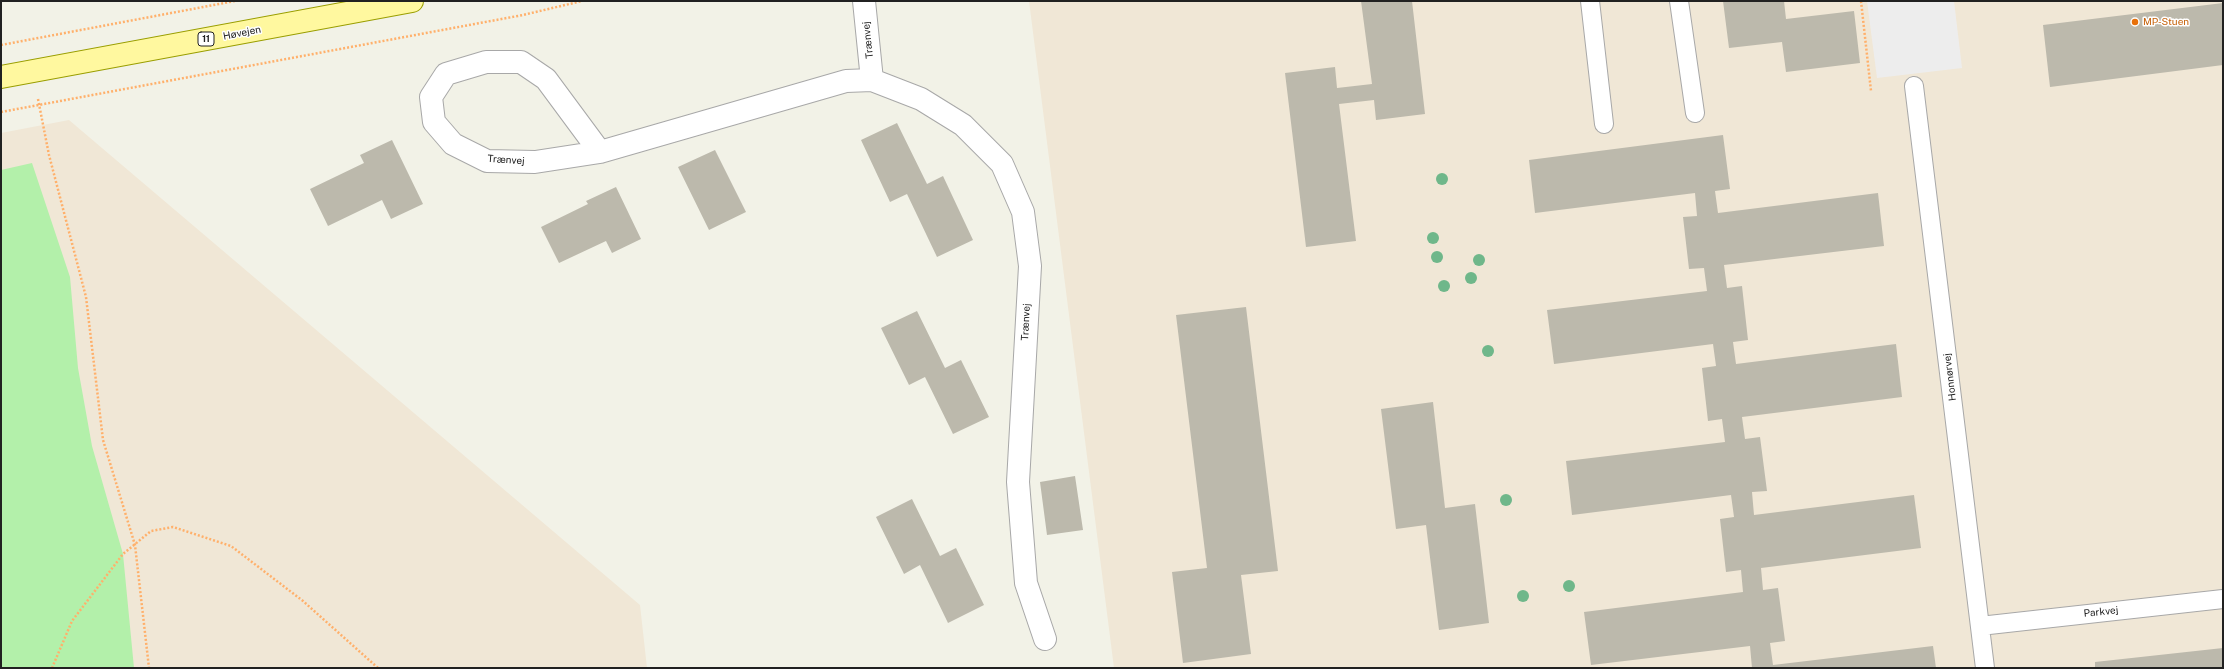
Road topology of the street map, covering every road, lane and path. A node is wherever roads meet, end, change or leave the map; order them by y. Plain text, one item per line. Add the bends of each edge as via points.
1 (236, 1) edge
2 (412, 1) edge
3 (582, 1) edge
4 (864, 1) edge
5 (1590, 1) edge
6 (1679, 1) edge
7 (1860, 1) edge
8 (1, 45) edge
9 (33, 71) junction
10 (1, 77) edge
11 (872, 80) junction
12 (1914, 86) dead end
13 (1871, 91) dead end
14 (1, 112) edge
15 (1695, 113) dead end
16 (1604, 124) dead end
17 (600, 152) junction
18 (135, 545) junction
19 (2223, 599) edge
20 (1980, 626) junction
21 (1045, 639) dead end
22 (52, 668) edge
23 (149, 668) edge
24 (378, 668) edge
25 (1985, 668) edge

1 - 8 path
2 - 9 main road, Høvejen / 11
3 - 14 path via 516,17
4 - 11 street, Trænvej
5 - 16 lane
6 - 15 lane
7 - 13 path
9 - 10 main road, Høvejen / 11
9 - 18 path via 49,155 86,297 103,440
11 - 17 street, Trænvej via 846,81
11 - 21 street, Trænvej via 921,99 963,125 1002,164 1023,212 1030,266 1018,482 1026,583
12 - 20 lane, Honnørvej
17 - 17 street, Trænvej via 535,162 487,161 453,144 434,122 430,98 446,74 486,62 521,62 546,80
18 - 22 path via 123,554 72,621
18 - 23 path
18 - 24 path via 151,531 173,528 231,546 303,601
19 - 20 lane, Parkvej
20 - 25 lane, Honnørvej

